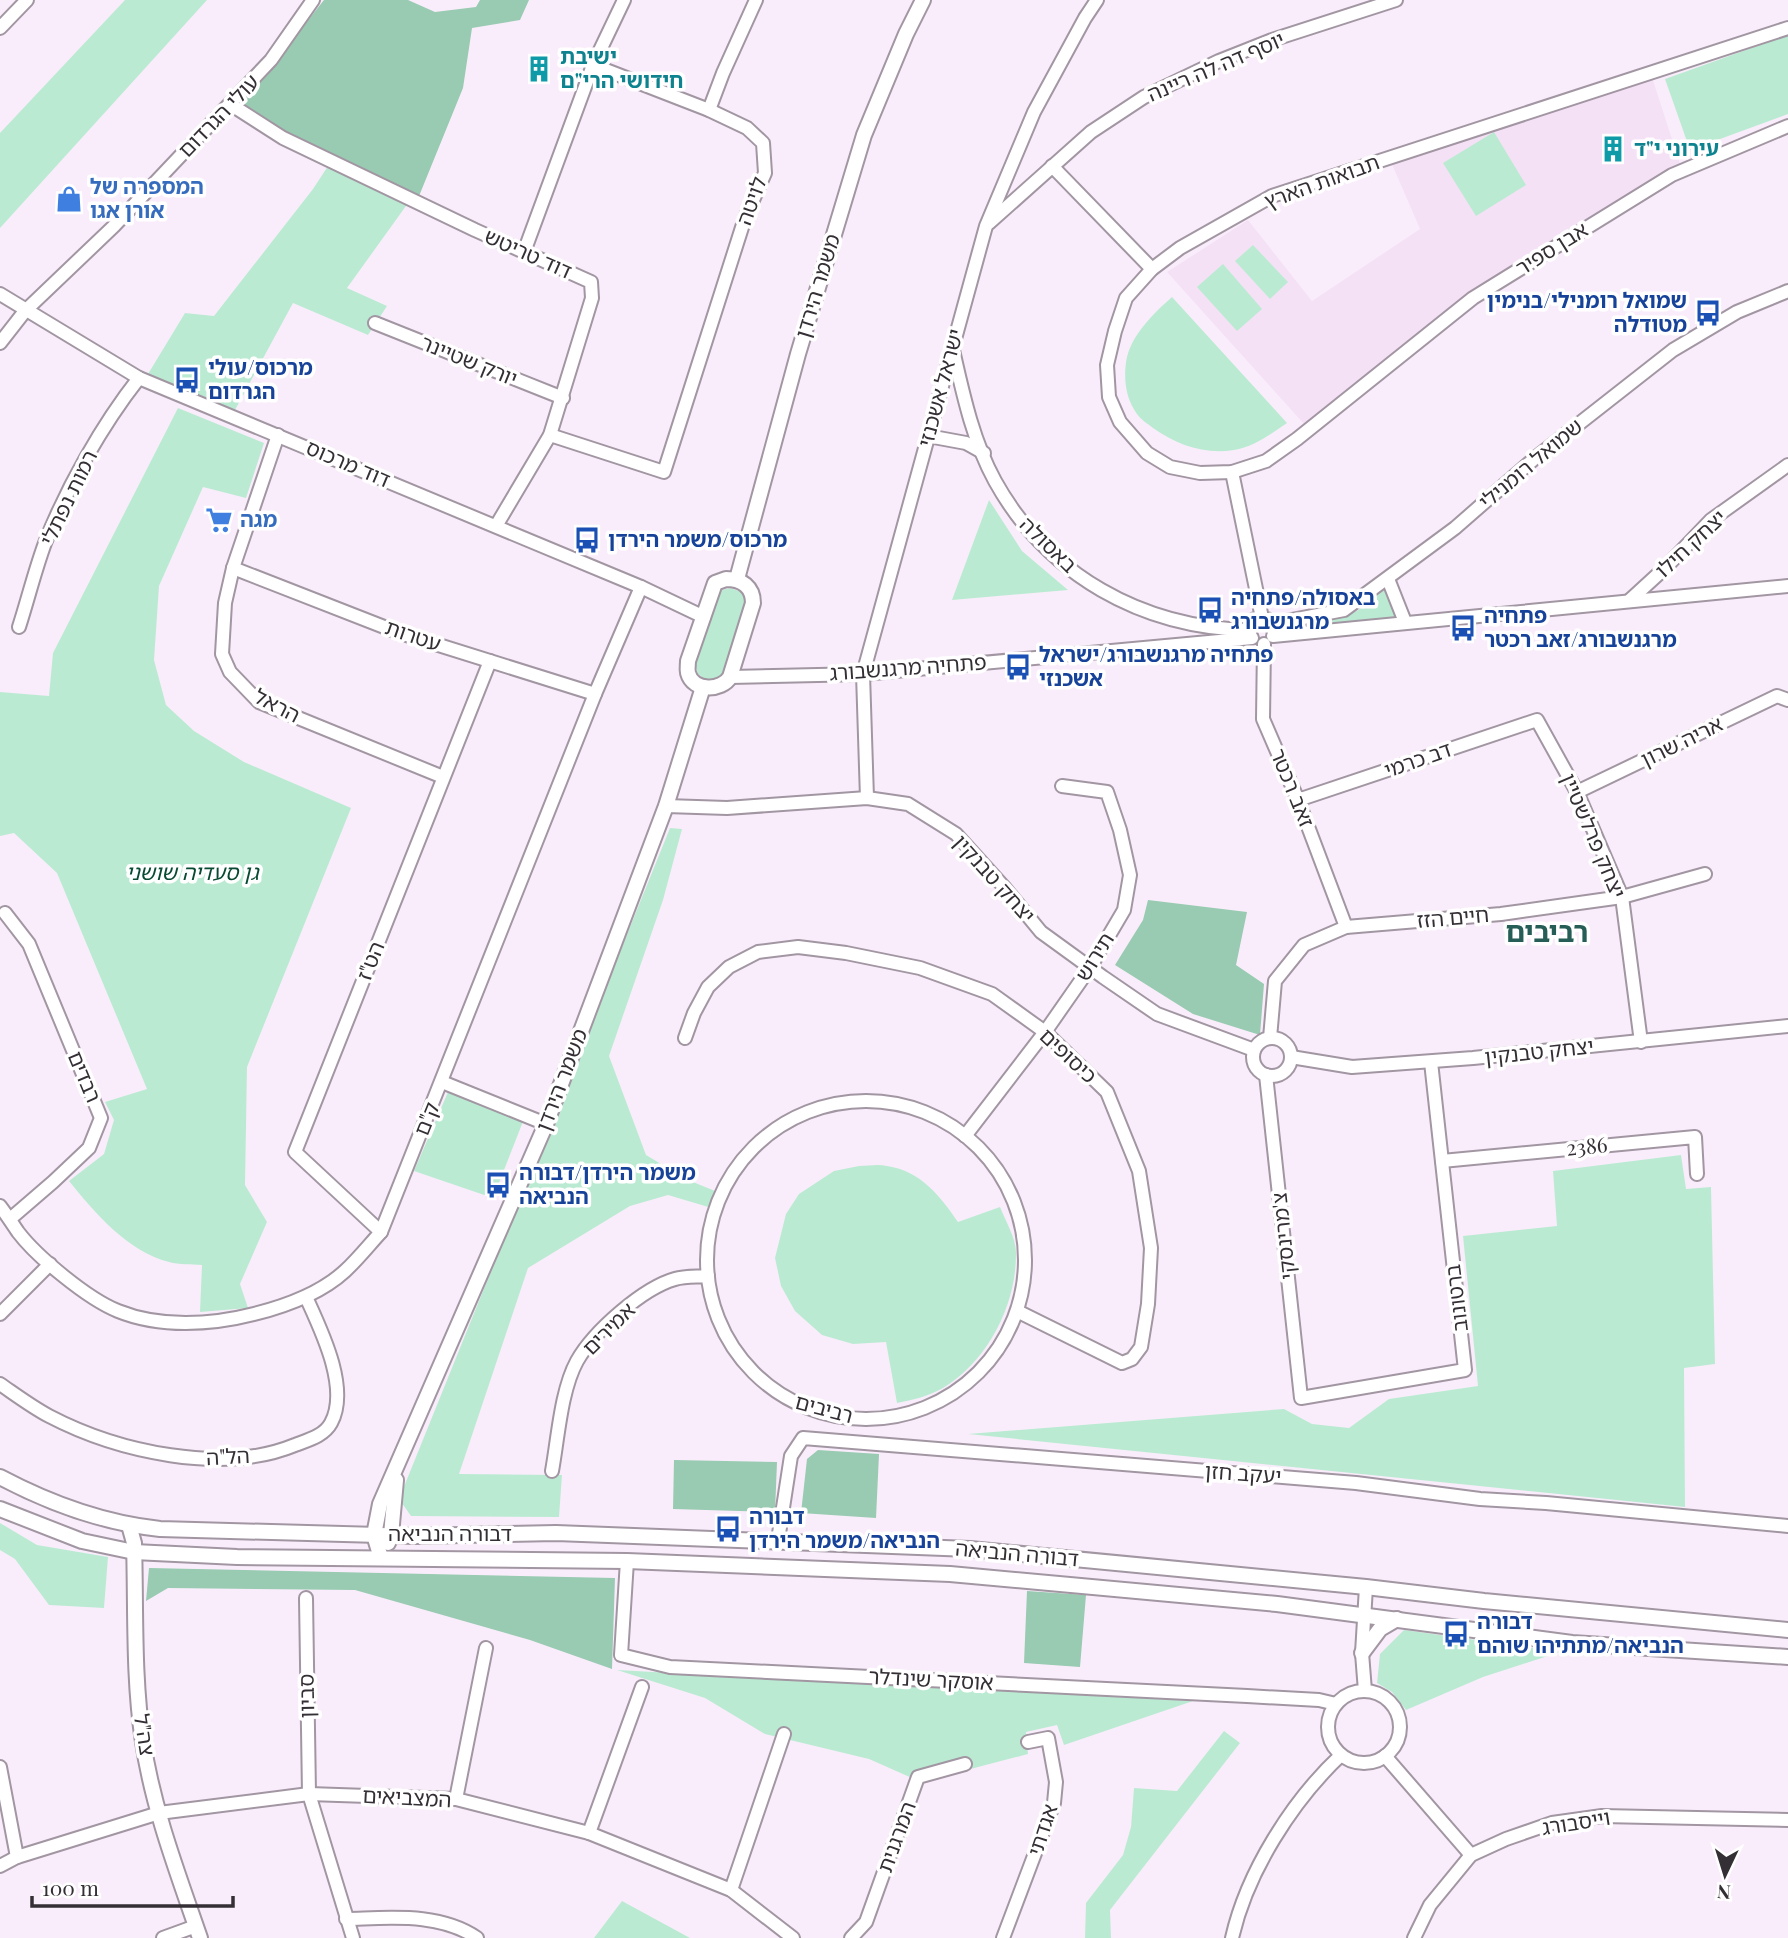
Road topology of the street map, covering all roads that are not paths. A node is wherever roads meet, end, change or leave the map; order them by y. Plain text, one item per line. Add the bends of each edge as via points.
1 (27, 0) edge
2 (313, 0) edge
3 (624, 0) edge
4 (756, 0) edge
5 (923, 0) edge
6 (1097, 0) edge
7 (1396, 0) edge
8 (0, 28) edge
9 (1788, 28) edge
10 (593, 65) junction
11 (229, 104) junction
12 (709, 110) junction
13 (1788, 126) edge
14 (1052, 166) junction
15 (986, 226) junction
16 (524, 252) junction
17 (1152, 269) junction
18 (1788, 291) edge
19 (0, 294) edge
20 (25, 311) junction
21 (375, 323) dead end
22 (0, 343) edge
23 (952, 347) junction
24 (139, 378) junction
25 (563, 398) junction
26 (278, 435) junction
27 (550, 435) junction
28 (928, 436) junction
29 (984, 454) junction
30 (1788, 464) edge
31 (1232, 472) junction
32 (496, 526) junction
33 (1666, 567) junction
34 (233, 568) junction
35 (737, 579) junction
36 (1388, 579) junction
37 (1788, 586) edge
38 (641, 587) junction
39 (1669, 597) junction
40 (1630, 600) junction
41 (704, 617) junction
42 (1405, 622) junction
43 (19, 626) dead end
44 (1268, 631) junction
45 (1250, 634) junction
46 (490, 662) junction
47 (863, 674) junction
48 (730, 677) junction
49 (703, 687) junction
50 (595, 694) junction
51 (1788, 700) edge
52 (1537, 720) joint
53 (443, 777) junction
54 (1062, 786) dead end
55 (1577, 792) junction
56 (867, 798) junction
57 (1298, 800) junction
58 (666, 806) junction
59 (1705, 874) dead end
60 (1622, 897) junction
61 (5, 913) dead end
62 (1346, 927) junction
63 (1091, 966) junction
64 (1788, 1026) edge
65 (1045, 1032) junction
66 (685, 1038) dead end
67 (1270, 1038) junction
68 (1641, 1042) junction
69 (1254, 1051) junction
70 (1291, 1057) junction
71 (1431, 1062) junction
72 (1266, 1075) junction
73 (442, 1082) junction
74 (546, 1124) junction
75 (965, 1136) junction
76 (1442, 1161) junction
77 (1697, 1174) dead end
78 (0, 1206) edge
79 (10, 1219) junction
80 (381, 1232) junction
81 (50, 1264) junction
82 (708, 1276) junction
83 (306, 1297) junction
84 (1019, 1312) junction
85 (0, 1314) edge
86 (0, 1384) edge
87 (1301, 1398) joint
88 (399, 1465) junction
89 (552, 1471) dead end
90 (0, 1477) edge
91 (0, 1509) edge
92 (129, 1525) junction
93 (1788, 1526) edge
94 (374, 1535) junction
95 (391, 1535) junction
96 (778, 1540) junction
97 (134, 1552) junction
98 (381, 1558) junction
99 (627, 1561) junction
100 (1366, 1587) junction
101 (306, 1598) dead end
102 (1364, 1614) junction
103 (1397, 1619) junction
104 (1788, 1630) edge
105 (486, 1648) dead end
106 (1362, 1653) junction
107 (1788, 1657) edge
108 (642, 1687) dead end
109 (1365, 1691) junction
110 (1336, 1704) junction
111 (784, 1734) dead end
112 (1028, 1742) dead end
113 (1341, 1755) junction
114 (1385, 1756) junction
115 (965, 1764) dead end
116 (0, 1767) edge
117 (309, 1794) junction
118 (456, 1799) junction
119 (154, 1814) junction
120 (1788, 1820) edge
121 (589, 1833) junction
122 (1471, 1855) junction
123 (17, 1857) junction
124 (0, 1866) edge
125 (731, 1890) junction
126 (346, 1919) junction
127 (198, 1932) edge
128 (163, 1938) edge
129 (353, 1938) edge
130 (477, 1938) edge
131 (793, 1938) edge
132 (851, 1938) edge
133 (1003, 1938) edge
134 (1232, 1938) edge
135 (1414, 1938) edge

1 - 8 street
2 - 11 street, עולי הגרדום via 271,60
3 - 10 street
4 - 12 street
5 - 35 street, משמר הירדן via 864,135
6 - 15 street, ישראל אשכנזי via 1034,112
7 - 14 street, יוסף דה לה ריינה via 1272,40 1156,90 1091,132
9 - 17 street, תבואות הארץ via 1272,196
10 - 12 street, לויטה
10 - 16 street
11 - 16 street, דוד טריטש via 283,138
11 - 20 street, עולי הגרדום via 114,226
12 - 27 street, לויטה via 747,128 763,143 765,173 746,218 664,472
13 - 31 street, אבן ספיר via 1672,175 1473,298 1297,439 1266,461
14 - 15 street, יוסף דה לה ריינה
14 - 17 street
15 - 23 street, ישראל אשכנזי
16 - 25 street, דוד טריטש via 591,282 592,298
17 - 31 street, תבואות הארץ via 1126,298 1107,365 1109,397 1121,422 1158,460 1200,473
18 - 36 street, שמואל רומנילי via 1737,312 1673,350
19 - 20 street, דוד מרכוס
20 - 22 street
20 - 24 street, דוד מרכוס
21 - 25 street, יורק שטיינר
23 - 28 street, ישראל אשכנזי
23 - 29 street, באסולה via 967,412
24 - 26 street, דוד מרכוס
24 - 43 street, רמות נפתלי via 82,466 46,542
25 - 27 street, דוד טריטש
26 - 32 street, דוד מרכוס
26 - 34 street, הראל
27 - 32 street, דוד טריטש
28 - 29 street via 966,443
28 - 47 street, ישראל אשכנזי
29 - 45 street, באסולה via 1018,518 1054,556 1100,591 1170,618
30 - 33 street, יצחק חילו via 1712,520
31 - 44 street, זאב רכטר
32 - 38 street, דוד מרכוס
33 - 39 street
33 - 40 street, יצחק חילו
34 - 46 street, עטרות via 397,632
34 - 53 street, הראל via 222,654 243,687 259,702
35 - 41 street via 715,583
35 - 48 street via 748,586 753,603
36 - 42 street
36 - 44 street, שמואל רומנילי via 1344,610
37 - 39 street
38 - 41 street, דוד מרכוס
38 - 50 street, ק"ם
39 - 40 street
40 - 42 street
41 - 49 street via 688,662 688,674
42 - 44 street
44 - 45 street via 1256,643
44 - 45 street via 1255,619
44 - 57 street, זאב רכטר via 1263,719
45 - 47 street, פתחיה מרגנשבורג
46 - 50 street, עטרות
46 - 53 street, הט"ז
47 - 48 street, פתחיה מרגנשבורג
47 - 56 street, ישראל אשכנזי
48 - 49 street via 726,684
49 - 58 street, משמר הירדן
50 - 73 street, ק"ם
51 - 55 street, אריה שרון via 1777,696
52 - 55 street, יצחק פרלשטיין
52 - 57 street, דב כרמי
53 - 80 street, הט"ז via 295,1152
54 - 63 street, תירוש via 1107,792 1130,875 1124,910
55 - 60 street, יצחק פרלשטיין
56 - 58 street, יצחק טבנקין via 727,808
56 - 63 street, יצחק טבנקין via 908,804 957,834 1041,932
57 - 62 street, זאב רכטר
58 - 74 street, משמר הירדן
59 - 60 street, חיים הזז
60 - 62 street, חיים הזז via 1501,914
60 - 68 street, יצחק פרלשטיין
61 - 79 street, רבדים via 29,944 101,1118 89,1147
62 - 67 street, חיים הזז via 1304,945 1275,981
63 - 65 street, תירוש
63 - 69 street, יצחק טבנקין via 1157,1014
64 - 68 street, יצחק טבנקין
65 - 66 street, כיסופים via 992,994 920,968 798,947 758,952 729,967 708,987
65 - 75 street, תירוש
65 - 84 street, כיסופים via 1107,1092 1139,1171 1151,1248 1148,1304 1141,1347 1122,1363
67 - 69 street
67 - 70 street via 1287,1045
68 - 71 street, יצחק טבנקין
69 - 72 street via 1254,1063
70 - 71 street, יצחק טבנקין via 1352,1067
70 - 72 street via 1283,1072
71 - 76 street, ברטונוב
72 - 87 street, צ'מרינסקי
73 - 74 street
73 - 80 street, ק"ם
74 - 88 street, משמר הירדן
75 - 82 street, רביבים via 935,1117 895,1105 847,1100 784,1120 745,1153 722,1194
75 - 84 street, רביבים via 1005,1182 1026,1240
76 - 77 street, 2386 via 1695,1137
76 - 87 street, ברטונוב via 1465,1370
78 - 79 street, ק"ם
79 - 81 street, ק"ם
80 - 83 street, ק"ם via 343,1272
81 - 83 street, ק"ם via 118,1311 168,1323 225,1321
81 - 85 street
82 - 84 street, רביבים via 715,1312 740,1359 778,1394 803,1407 849,1420 905,1416 957,1393 997,1354
82 - 89 street, אמירים via 678,1278 656,1286 616,1317 577,1361 564,1402
83 - 86 street, הל"ה via 328,1346 337,1395 331,1424 318,1436 275,1454 209,1460 117,1444 48,1416
88 - 94 street, משמר הירדן via 380,1504
88 - 95 street, משמר הירדן
90 - 92 street, דבורה הנביאה via 75,1511
91 - 97 street, דבורה הנביאה via 82,1541
92 - 94 street, דבורה הנביאה
92 - 97 street, צה"ל
93 - 96 street, יעקב חזן via 1329,1481 803,1438 791,1456
94 - 95 street, דבורה הנביאה
94 - 98 street, משמר הירדן
95 - 96 street, דבורה הנביאה via 556,1533
95 - 98 street, משמר הירדן
96 - 100 street, דבורה הנביאה via 970,1549
97 - 98 street, דבורה הנביאה
97 - 119 street, צה"ל via 136,1678
98 - 99 street, דבורה הנביאה
99 - 102 street, דבורה הנביאה via 950,1574
99 - 110 street, אוסקר שינדלר via 621,1655 670,1667
100 - 102 street
100 - 104 street, דבורה הנביאה
101 - 117 street, סביון
102 - 103 street, דבורה הנביאה
102 - 106 street
103 - 106 street via 1380,1629
103 - 107 street, דבורה הנביאה via 1572,1643
105 - 118 street
106 - 109 street
108 - 121 street
109 - 110 street via 1353,1692
109 - 114 street via 1388,1700 1400,1721 1398,1738
110 - 113 street via 1328,1731
111 - 125 street
112 - 133 street, אגדתי via 1048,1738 1056,1782 1054,1803
113 - 114 street via 1365,1763
113 - 134 street via 1282,1823 1254,1878
114 - 122 street
115 - 132 street, המרגנית via 918,1777 866,1923
116 - 123 street
117 - 118 street, המצביאים
117 - 119 street, המצביאים
117 - 126 street, סביון
118 - 121 street, המצביאים
119 - 123 street, המצביאים
119 - 127 street, צה"ל
120 - 122 street, וייסבורג via 1602,1816 1552,1823
121 - 125 street, המצביאים
122 - 135 street, וייסבורג via 1430,1905
123 - 124 street, המצביאים
125 - 131 street, המצביאים
126 - 129 street, סביון
126 - 130 street via 441,1922
127 - 128 street

